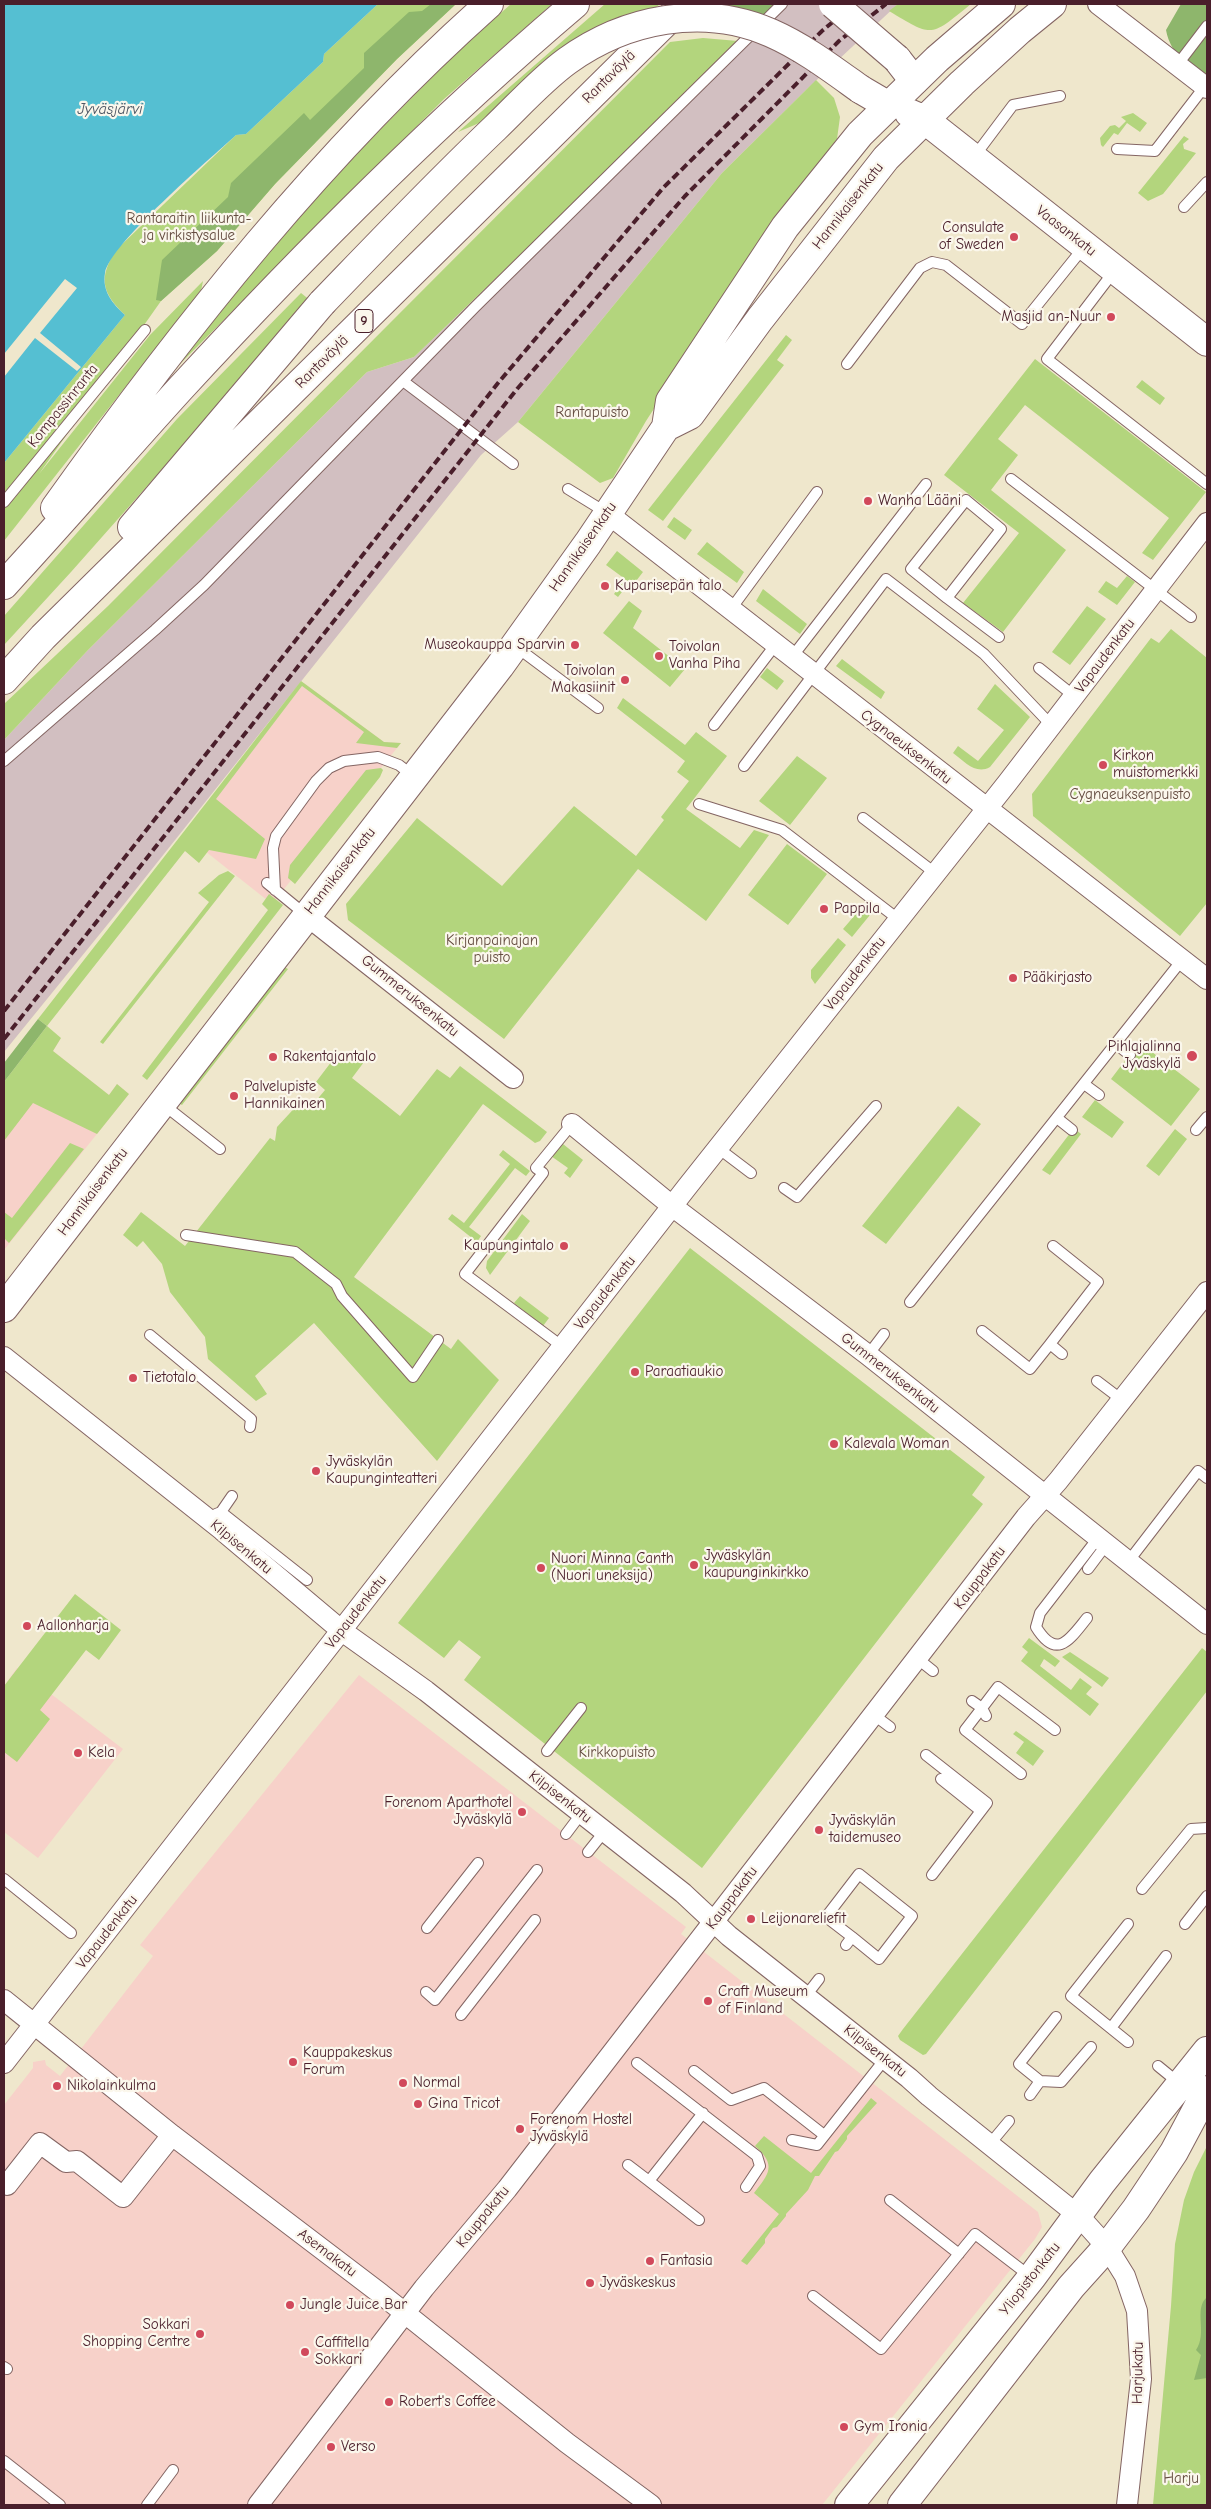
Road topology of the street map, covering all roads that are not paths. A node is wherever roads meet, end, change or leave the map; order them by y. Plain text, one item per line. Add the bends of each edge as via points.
1 (489, 4) edge
2 (575, 4) edge
3 (684, 4) edge
4 (782, 4) edge
5 (833, 4) edge
6 (1000, 4) edge
7 (1052, 4) edge
8 (1100, 6) edge
9 (1207, 26) edge
10 (1178, 64) junction
11 (914, 81) junction
12 (1206, 87) edge
13 (1060, 96) dead end
14 (889, 106) junction
15 (925, 120) junction
16 (1116, 149) dead end
17 (974, 158) junction
18 (1207, 182) edge
19 (1184, 207) dead end
20 (1085, 246) junction
21 (1116, 270) junction
22 (144, 330) dead end
23 (1207, 342) edge
24 (847, 364) dead end
25 (403, 382) junction
26 (666, 427) junction
27 (513, 464) dead end
28 (1011, 479) dead end
29 (926, 484) dead end
30 (1207, 484) edge
31 (568, 489) dead end
32 (817, 492) dead end
33 (4, 502) edge
34 (607, 513) junction
35 (1207, 523) edge
36 (4, 580) edge
37 (4, 586) edge
38 (1155, 591) junction
39 (948, 598) junction
40 (731, 609) junction
41 (1191, 617) dead end
42 (43, 637) junction
43 (999, 637) dead end
44 (776, 644) junction
45 (514, 645) junction
46 (792, 656) junction
47 (1039, 668) dead end
48 (815, 675) junction
49 (4, 680) edge
50 (1074, 696) junction
51 (598, 708) dead end
52 (714, 725) dead end
53 (1052, 726) junction
54 (4, 761) edge
55 (744, 766) dead end
56 (414, 776) junction
57 (699, 804) dead end
58 (987, 807) junction
59 (863, 818) dead end
60 (935, 873) junction
61 (306, 915) junction
62 (898, 919) junction
63 (1182, 960) junction
64 (1207, 979) edge
65 (1116, 1044) junction
66 (1130, 1055) dead end
67 (513, 1078) dead end
68 (1084, 1084) junction
69 (1099, 1095) dead end
70 (161, 1102) junction
71 (876, 1106) dead end
72 (1207, 1117) edge
73 (1057, 1118) junction
74 (572, 1124) joint
75 (1072, 1130) dead end
76 (1196, 1130) dead end
77 (718, 1148) junction
78 (220, 1149) dead end
79 (751, 1173) dead end
80 (784, 1188) dead end
81 (672, 1206) junction
82 (186, 1235) dead end
83 (1053, 1246) dead end
84 (1207, 1292) edge
85 (910, 1302) dead end
86 (4, 1308) edge
87 (982, 1331) dead end
88 (884, 1334) dead end
89 (150, 1335) dead end
90 (438, 1340) dead end
91 (1050, 1344) junction
92 (563, 1347) junction
93 (1062, 1354) dead end
94 (868, 1355) junction
95 (4, 1356) edge
96 (1097, 1381) dead end
97 (1122, 1400) junction
98 (250, 1427) dead end
99 (1207, 1478) edge
100 (232, 1496) dead end
101 (1044, 1496) junction
102 (213, 1514) junction
103 (1102, 1541) junction
104 (1128, 1562) junction
105 (1088, 1569) dead end
106 (308, 1580) dead end
107 (1086, 1618) dead end
108 (1207, 1624) edge
109 (342, 1631) junction
110 (972, 1701) dead end
111 (581, 1708) dead end
112 (984, 1712) junction
113 (1055, 1730) dead end
114 (547, 1751) dead end
115 (926, 1755) dead end
116 (1021, 1774) dead end
117 (941, 1779) dead end
118 (982, 1811) junction
119 (580, 1814) junction
120 (1207, 1828) edge
121 (604, 1832) junction
122 (566, 1834) dead end
123 (588, 1852) dead end
124 (478, 1862) dead end
125 (537, 1870) dead end
126 (932, 1875) dead end
127 (4, 1879) edge
128 (1142, 1889) dead end
129 (1207, 1896) edge
130 (535, 1920) dead end
131 (1128, 1924) dead end
132 (1185, 1924) dead end
133 (710, 1927) junction
134 (427, 1928) dead end
135 (71, 1933) dead end
136 (849, 1941) joint
137 (1166, 1956) dead end
138 (819, 1979) dead end
139 (426, 1992) dead end
140 (805, 1997) junction
141 (4, 2000) edge
142 (461, 2015) dead end
143 (1056, 2017) dead end
144 (35, 2026) junction
145 (1111, 2028) junction
146 (1128, 2042) dead end
147 (1091, 2046) dead end
148 (1207, 2051) edge
149 (885, 2059) junction
150 (4, 2063) edge
151 (637, 2063) dead end
152 (1158, 2066) dead end
153 (694, 2071) dead end
154 (1040, 2081) junction
155 (1181, 2085) junction
156 (1207, 2090) edge
157 (1030, 2095) dead end
158 (703, 2113) junction
159 (1009, 2121) dead end
160 (172, 2135) junction
161 (824, 2135) junction
162 (792, 2140) dead end
163 (989, 2145) junction
164 (628, 2165) dead end
165 (649, 2181) junction
166 (4, 2182) edge
167 (746, 2187) dead end
168 (890, 2200) dead end
169 (1078, 2216) junction
170 (699, 2220) dead end
171 (1107, 2247) junction
172 (959, 2254) junction
173 (1032, 2277) junction
174 (813, 2296) dead end
175 (405, 2314) junction
176 (4, 2461) edge
177 (173, 2470) dead end
178 (60, 2505) edge
179 (147, 2505) edge
180 (258, 2505) edge
181 (651, 2505) edge
182 (849, 2505) edge
183 (902, 2505) edge
184 (1127, 2505) edge

1 - 36 main road via 402,83 326,165 198,315 120,416
2 - 37 main road via 505,63 363,199 178,391
3 - 42 main road, Rantaväylä / 9
4 - 25 lane
5 - 11 main road, bridge via 898,59
6 - 11 main road, Hannikaisenkatu
7 - 15 main road, Hannikaisenkatu
8 - 10 street
9 - 10 lane
10 - 12 street
11 - 14 main road, Hannikaisenkatu
11 - 15 main road
12 - 16 lane via 1155,151
13 - 17 lane via 1013,105
14 - 15 main road, Vaasankatu
14 - 26 main road, Hannikaisenkatu via 860,134 785,227 670,401
14 - 42 main road, Vaasankatu, bridge via 795,46 752,26 711,18 685,18 632,27 580,52 552,74 442,178 322,303 189,458
15 - 17 main road, Vaasankatu
15 - 26 main road, Hannikaisenkatu via 886,158 760,319 690,415
17 - 20 main road, Vaasankatu
18 - 19 lane
20 - 21 main road, Vaasankatu
20 - 24 lane via 1022,324 946,265 932,262 920,268
21 - 23 main road, Vaasankatu
21 - 30 lane via 1047,358
22 - 33 lane, Kompassinranta
25 - 27 lane
25 - 54 lane via 204,585
26 - 34 main road, Hannikaisenkatu
28 - 38 lane
29 - 46 lane
31 - 34 lane
32 - 40 lane
34 - 40 street, Cygnaeuksenkatu
34 - 45 main road, Hannikaisenkatu
35 - 38 street, Vapaudenkatu
38 - 41 lane
38 - 50 street, Vapaudenkatu
39 - 39 lane via 1002,529 966,500 911,569
39 - 43 lane
40 - 44 street, Cygnaeuksenkatu
42 - 49 main road, Rantaväylä / 9
44 - 46 street, Cygnaeuksenkatu
44 - 52 lane
45 - 51 lane
45 - 56 main road, Hannikaisenkatu
46 - 48 street, Cygnaeuksenkatu
47 - 50 lane
48 - 53 lane via 886,579 984,654
48 - 55 lane
48 - 58 street, Cygnaeuksenkatu
50 - 53 street, Vapaudenkatu
53 - 58 street, Vapaudenkatu
56 - 61 main road, Hannikaisenkatu
56 - 61 lane via 378,757 344,761 329,768 316,781 276,836 273,848 271,887
57 - 62 lane via 782,830
58 - 60 street, Vapaudenkatu
58 - 63 street, Cygnaeuksenkatu
59 - 60 lane
60 - 62 street, Vapaudenkatu
61 - 67 street, Gummeruksenkatu
61 - 70 main road, Hannikaisenkatu
62 - 77 street, Vapaudenkatu
63 - 64 street, Cygnaeuksenkatu
63 - 65 lane
65 - 66 lane
65 - 68 lane
68 - 69 lane
68 - 73 lane
70 - 78 lane
70 - 86 main road, Hannikaisenkatu
71 - 80 lane via 797,1197
72 - 76 lane
73 - 75 lane
73 - 85 lane
74 - 81 street, Gummeruksenkatu
74 - 92 lane via 536,1168 543,1173 465,1274
77 - 79 lane
77 - 81 street, Vapaudenkatu
81 - 92 street, Vapaudenkatu
81 - 94 street, Gummeruksenkatu
82 - 90 lane via 295,1252 336,1284 342,1296 413,1377
83 - 91 lane via 1098,1282
84 - 97 street, Kauppakatu
87 - 91 lane via 1030,1369
88 - 94 lane
89 - 98 lane via 251,1418
91 - 93 lane
92 - 109 street, Vapaudenkatu
94 - 101 street, Gummeruksenkatu
95 - 102 street, Kilpisenkatu
96 - 97 lane
97 - 101 street, Kauppakatu
99 - 104 lane via 1198,1471
100 - 102 lane
101 - 103 street, Gummeruksenkatu
101 - 133 street, Kauppakatu via 926,1665
102 - 106 lane via 239,1524
102 - 109 street, Kilpisenkatu
103 - 104 street, Gummeruksenkatu
103 - 105 lane
103 - 107 lane via 1040,1613 1036,1627 1052,1643 1063,1645
104 - 108 street, Gummeruksenkatu
109 - 119 street, Kilpisenkatu via 426,1691
109 - 144 street, Vapaudenkatu
110 - 112 lane
111 - 114 lane
112 - 113 lane via 998,1686
112 - 116 lane via 965,1730
115 - 118 lane via 987,1804
117 - 118 lane
118 - 126 lane
119 - 121 street, Kilpisenkatu
119 - 122 lane
120 - 128 lane via 1191,1829
121 - 123 lane
121 - 133 street, Kilpisenkatu via 683,1893
124 - 134 lane
125 - 139 lane via 435,2000
127 - 135 lane
129 - 132 lane
130 - 142 lane
131 - 145 lane via 1071,1996
133 - 140 street, Kilpisenkatu via 729,1936
133 - 175 street, Kauppakatu
136 - 136 lane via 879,1959 912,1916 859,1874 826,1917
137 - 145 lane
138 - 140 lane
140 - 149 street, Kilpisenkatu
141 - 144 street, Asemakatu
143 - 154 lane via 1019,2064
144 - 150 street, Vapaudenkatu
144 - 160 street, Asemakatu
145 - 146 lane
147 - 154 lane via 1061,2082
148 - 155 main road, Yliopistonkatu
149 - 161 lane
149 - 163 street, Kilpisenkatu
151 - 158 lane
152 - 155 lane
153 - 161 lane via 731,2100 764,2088
154 - 157 lane
155 - 169 main road, Yliopistonkatu
156 - 171 main road via 1174,2152
158 - 165 lane
158 - 167 lane via 760,2161 758,2171
159 - 163 lane
160 - 166 street via 123,2197 77,2161 66,2162 40,2143 7,2185
160 - 175 street, Asemakatu
161 - 162 lane via 817,2145
163 - 169 street, Kilpisenkatu
164 - 165 lane
165 - 170 lane
168 - 172 lane
169 - 171 street, Kilpisenkatu
169 - 173 main road, Yliopistonkatu
171 - 183 main road via 1070,2287
171 - 184 street, Harjukatu via 1125,2276 1138,2311 1141,2379
172 - 173 lane via 975,2234
172 - 174 lane via 881,2348
173 - 182 main road, Yliopistonkatu
175 - 180 street, Kauppakatu
175 - 181 street, Asemakatu via 567,2443
176 - 178 lane
177 - 179 lane

